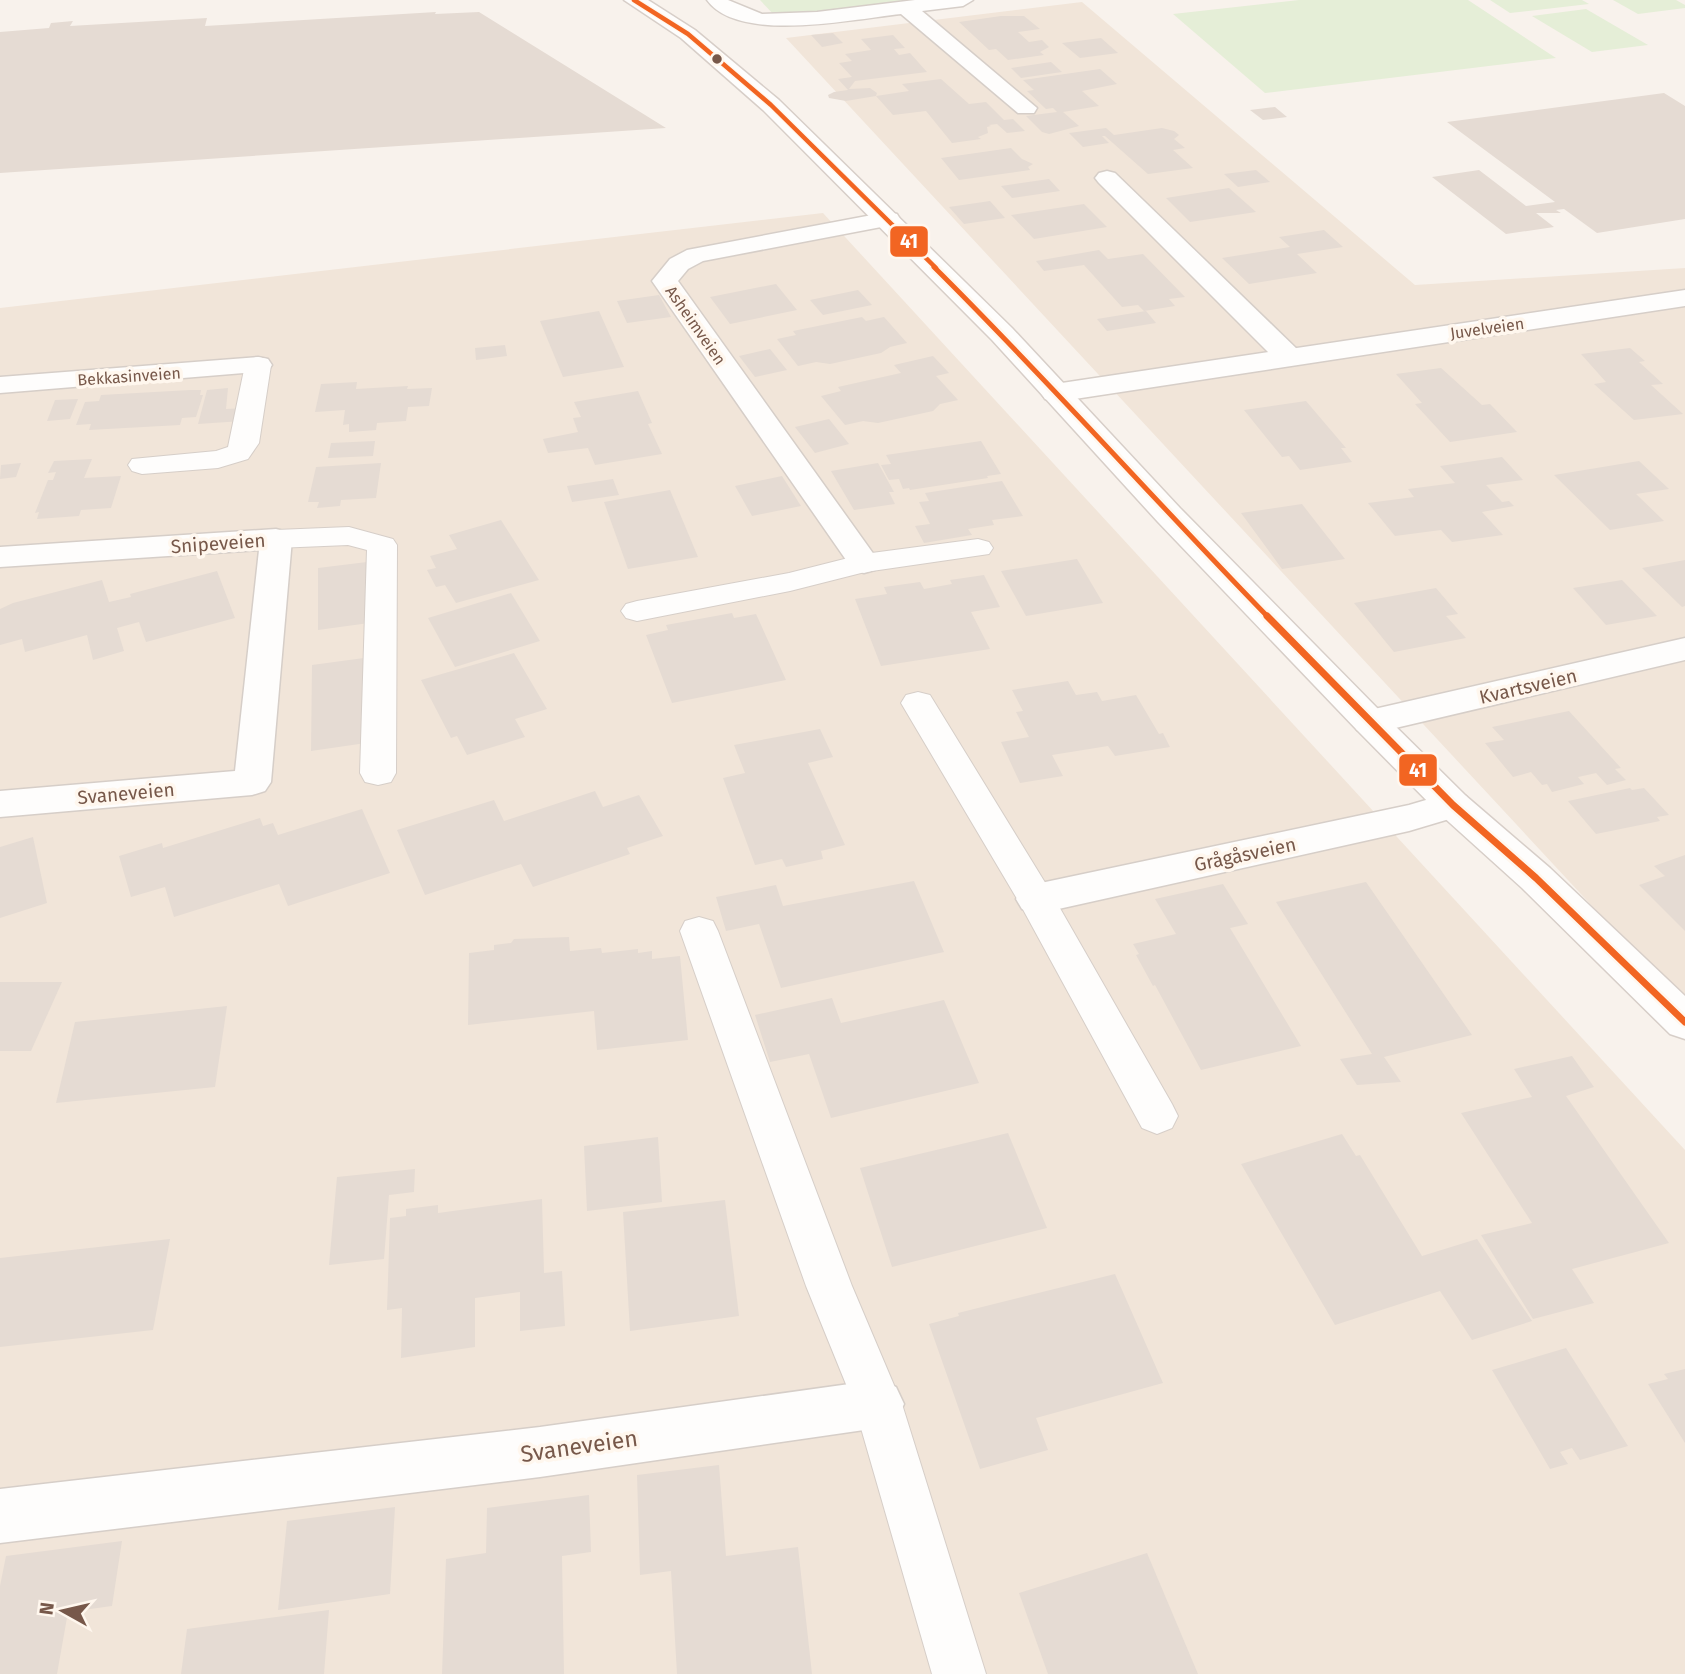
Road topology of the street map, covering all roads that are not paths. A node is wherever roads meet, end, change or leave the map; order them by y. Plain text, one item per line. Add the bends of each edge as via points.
1 (634, 0) edge
2 (717, 0) edge
3 (963, 0) edge
4 (906, 8) junction
5 (1026, 108) dead end
6 (1107, 177) dead end
7 (888, 219) junction
8 (1685, 298) edge
9 (1289, 357) junction
10 (258, 365) joint
11 (0, 386) edge
12 (1055, 393) junction
13 (142, 465) dead end
14 (276, 539) junction
15 (978, 548) dead end
16 (0, 557) edge
17 (864, 563) junction
18 (637, 611) dead end
19 (1685, 649) edge
20 (918, 703) dead end
21 (1370, 722) junction
22 (378, 773) dead end
23 (252, 782) joint
24 (0, 804) edge
25 (1454, 805) junction
26 (1036, 899) junction
27 (699, 931) dead end
28 (1685, 1023) edge
29 (1157, 1116) dead end
30 (878, 1404) junction
31 (0, 1516) edge
32 (959, 1674) edge

1 - 7 street via 721,59
2 - 4 street via 723,7 760,20
3 - 4 street
4 - 5 street
6 - 9 street
7 - 12 street
7 - 17 street, Asheimveien via 696,256 679,264 665,281
8 - 9 street, Juvelveien
9 - 12 street, Juvelveien
10 - 11 street, Bekkasinveien
10 - 13 lane via 245,443 238,453
12 - 21 street
14 - 16 street, Snipeveien
14 - 22 lane via 349,536 382,545
14 - 23 street, Snipeveien
15 - 17 lane
17 - 18 lane
19 - 21 street, Kvartsveien
20 - 26 lane
21 - 25 street
23 - 24 street, Svaneveien
25 - 26 street, Grågåsveien
25 - 28 street
26 - 29 lane
27 - 30 lane via 829,1286
30 - 31 street, Svaneveien via 540,1452
30 - 32 lane

